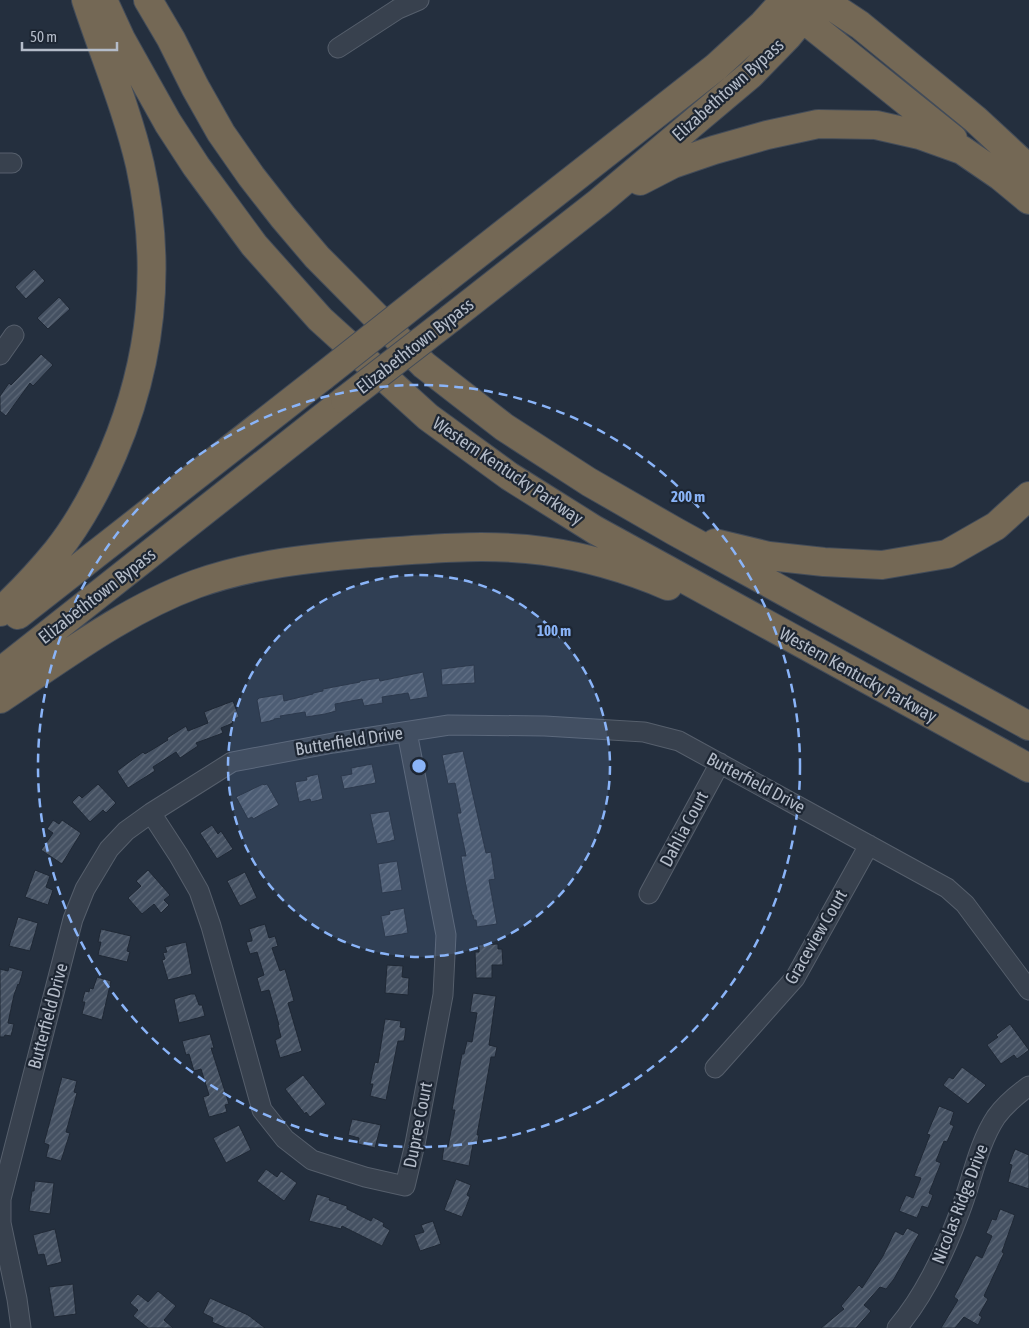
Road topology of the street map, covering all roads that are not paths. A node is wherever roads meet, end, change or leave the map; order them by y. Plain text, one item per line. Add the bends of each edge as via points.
1 (86, 0) edge
2 (103, 0) edge
3 (148, 0) edge
4 (419, 0) edge
5 (842, 0) edge
6 (800, 8) junction
7 (860, 25) junction
8 (338, 48) dead end
9 (979, 160) junction
10 (1029, 169) edge
11 (1029, 200) edge
12 (598, 202) junction
13 (14, 334) dead end
14 (0, 355) edge
15 (1029, 496) edge
16 (625, 503) junction
17 (0, 612) edge
18 (0, 629) edge
19 (0, 672) edge
20 (0, 699) edge
21 (911, 704) junction
22 (1029, 726) edge
23 (407, 732) junction
24 (720, 763) junction
25 (1029, 768) edge
26 (151, 812) junction
27 (870, 844) junction
28 (649, 894) dead end
29 (1029, 990) edge
30 (715, 1068) dead end
31 (1029, 1086) edge
32 (21, 1328) edge
33 (897, 1328) edge

1 - 17 highway via 127,118 148,210 152,302 146,346 136,390 105,474 58,550
2 - 21 highway, Western Kentucky Parkway via 168,122 201,174 254,245 320,319 428,417 509,476 589,526
3 - 16 highway, Western Kentucky Parkway via 221,133 282,217 317,257 424,365 464,397 546,456
4 - 8 street via 398,9
5 - 7 highway
6 - 7 highway via 839,10
6 - 9 highway
6 - 12 highway, Elizabethtown Bypass via 766,61
6 - 18 highway, Elizabethtown Bypass, bridge via 763,24 716,67
7 - 10 highway via 975,119
9 - 11 highway
9 - 12 highway via 962,150 876,125 818,124 768,135 673,164
12 - 19 highway, Elizabethtown Bypass, bridge
13 - 14 street
15 - 16 highway via 996,526 947,554 882,565 769,556 716,544
16 - 22 highway, Western Kentucky Parkway
20 - 21 highway via 111,627 156,602 195,584 236,571 322,557 500,548 576,556 627,570 706,603
21 - 25 highway, Western Kentucky Parkway
23 - 24 street, Butterfield Drive via 450,725 644,732 679,741
23 - 26 street, Butterfield Drive via 232,762
23 - 26 street, Dupree Court via 446,935 443,995 405,1186 312,1160 285,1139 262,1110 200,892
24 - 27 street, Butterfield Drive
24 - 28 street, Dahlia Court
26 - 32 street, Butterfield Drive via 109,849 85,889 73,919 1,1199 1,1223
27 - 29 street, Butterfield Drive via 956,894
27 - 30 street, Graceview Court via 795,978
31 - 33 street, Nicolas Ridge Drive via 996,1117 980,1148 959,1214 928,1282

